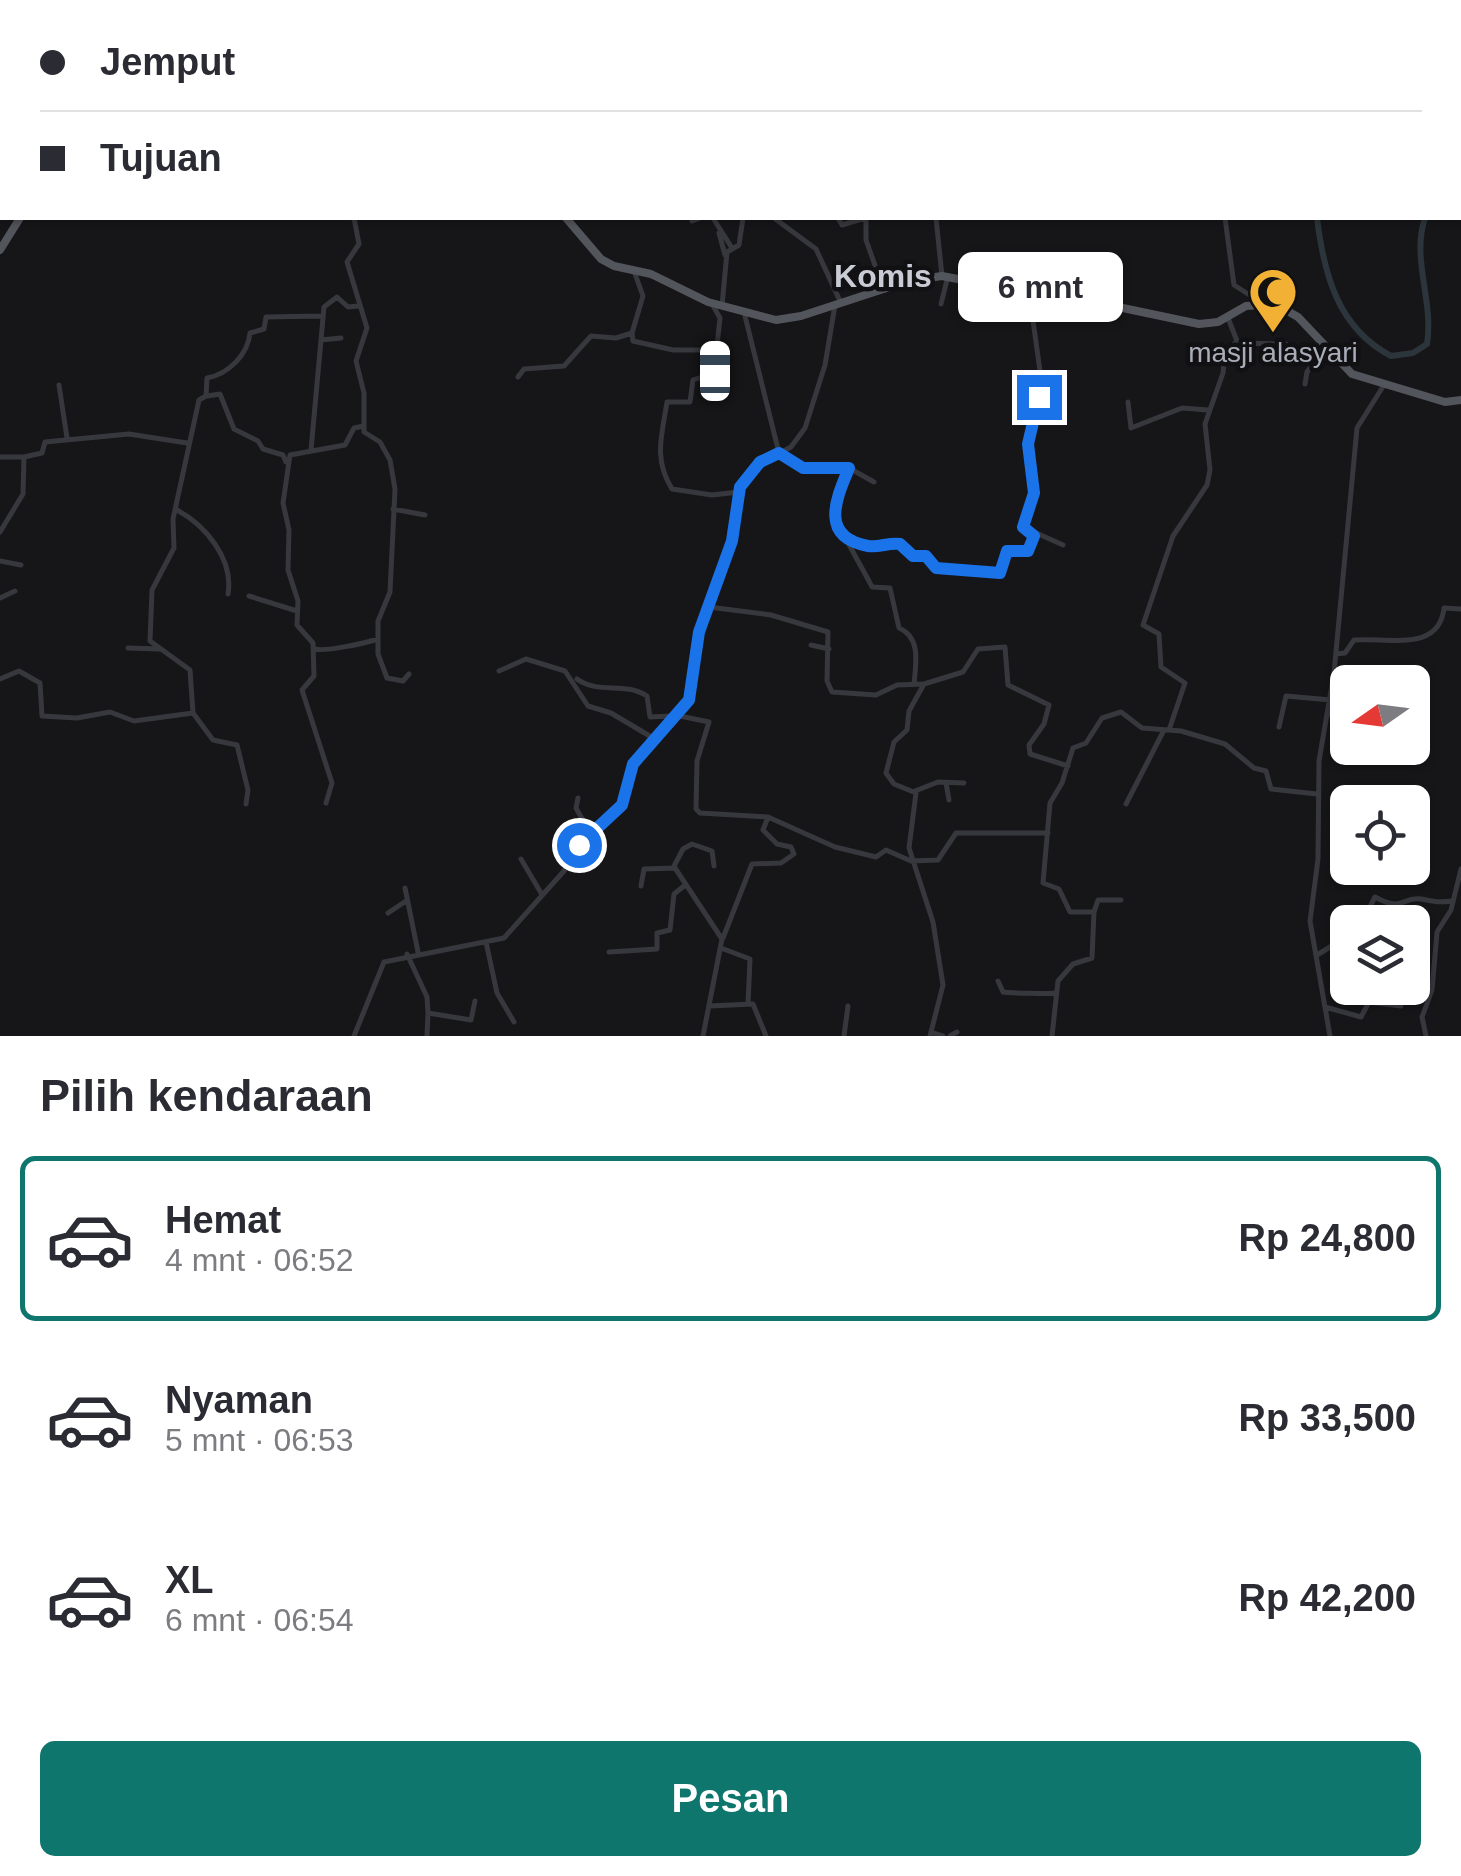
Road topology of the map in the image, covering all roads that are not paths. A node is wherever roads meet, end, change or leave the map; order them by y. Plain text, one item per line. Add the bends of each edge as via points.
1 (19, 220) edge
2 (354, 220) edge
3 (568, 220) edge
4 (714, 220) edge
5 (743, 220) edge
6 (777, 220) edge
7 (839, 220) edge
8 (860, 220) edge
9 (866, 220) edge
10 (936, 220) edge
11 (1224, 220) edge
12 (719, 231) junction
13 (732, 248) junction
14 (0, 250) edge
15 (728, 257) junction
16 (634, 270) junction
17 (945, 276) junction
18 (882, 288) junction
19 (1030, 300) junction
20 (708, 302) junction
21 (838, 302) junction
22 (1262, 302) junction
23 (942, 304) dead end
24 (359, 306) junction
25 (722, 306) junction
26 (744, 312) junction
27 (322, 316) junction
28 (1228, 318) junction
29 (632, 333) junction
30 (342, 338) dead end
31 (321, 340) junction
32 (1237, 343) junction
33 (1286, 344) dead end
34 (1325, 348) junction
35 (715, 350) junction
36 (518, 377) dead end
37 (1305, 384) dead end
38 (59, 385) dead end
39 (1384, 385) junction
40 (206, 396) junction
41 (1461, 400) edge
42 (1128, 402) dead end
43 (1208, 410) junction
44 (364, 426) junction
45 (67, 438) junction
46 (187, 443) junction
47 (311, 450) junction
48 (779, 453) junction
49 (0, 457) edge
50 (24, 457) junction
51 (849, 468) junction
52 (289, 469) junction
53 (874, 482) dead end
54 (739, 492) junction
55 (393, 509) junction
56 (177, 510) junction
57 (425, 515) dead end
58 (0, 532) edge
59 (1034, 536) junction
60 (849, 537) junction
61 (1063, 545) dead end
62 (0, 561) edge
63 (20, 564) dead end
64 (14, 591) dead end
65 (228, 594) dead end
66 (249, 596) dead end
67 (0, 598) edge
68 (708, 607) junction
69 (1461, 609) edge
70 (298, 612) junction
71 (378, 639) junction
72 (811, 645) dead end
73 (128, 648) dead end
74 (314, 648) junction
75 (162, 650) junction
76 (830, 652) junction
77 (1336, 654) junction
78 (1335, 665) edge
79 (499, 671) dead end
80 (409, 674) dead end
81 (572, 676) junction
82 (0, 679) edge
83 (914, 684) junction
84 (924, 684) junction
85 (1330, 700) edge
86 (1330, 704) edge
87 (1328, 712) joint
88 (193, 713) junction
89 (675, 715) junction
90 (1278, 726) dead end
91 (1166, 730) junction
92 (653, 738) junction
93 (1068, 766) junction
94 (946, 782) junction
95 (964, 783) dead end
96 (915, 791) junction
97 (1317, 794) junction
98 (578, 798) dead end
99 (948, 800) dead end
100 (326, 803) dead end
101 (246, 804) dead end
102 (1126, 804) dead end
103 (768, 817) junction
104 (1048, 832) junction
105 (590, 833) junction
106 (521, 858) dead end
107 (912, 861) junction
108 (714, 866) dead end
109 (673, 868) junction
110 (1461, 869) edge
111 (640, 886) dead end
112 (684, 886) junction
113 (405, 888) dead end
114 (541, 893) junction
115 (1122, 900) dead end
116 (406, 901) junction
117 (1452, 901) junction
118 (1371, 905) edge
119 (1395, 905) edge
120 (1400, 905) edge
121 (1094, 912) junction
122 (388, 913) dead end
123 (486, 942) junction
124 (722, 945) junction
125 (1330, 947) edge
126 (418, 952) junction
127 (609, 952) dead end
128 (407, 954) junction
129 (1317, 955) junction
130 (998, 981) dead end
131 (1056, 993) junction
132 (475, 1001) dead end
133 (748, 1004) junction
134 (710, 1006) junction
135 (848, 1006) dead end
136 (1325, 1006) junction
137 (1401, 1006) dead end
138 (428, 1013) junction
139 (514, 1022) dead end
140 (931, 1034) edge
141 (354, 1036) edge
142 (427, 1036) edge
143 (703, 1036) edge
144 (766, 1036) edge
145 (844, 1036) edge
146 (943, 1036) edge
147 (1052, 1036) edge
148 (1330, 1036) edge
149 (1426, 1036) edge

1 - 14 main road
2 - 24 street via 359,240 348,262
3 - 16 main road via 599,256
4 - 12 street
5 - 13 street via 740,243
6 - 21 street via 816,249
7 - 8 street via 842,226
9 - 18 street
10 - 17 street
11 - 22 street via 1234,285
12 - 13 street
12 - 15 street
13 - 15 street
15 - 25 street
16 - 20 main road
16 - 29 street via 643,296
17 - 18 main road
17 - 19 main road
17 - 23 street
18 - 21 main road
19 - 28 main road via 1098,303 1199,324
19 - 59 street via 1040,370 1028,444 1034,493 1023,527
20 - 25 main road
20 - 35 street via 720,318
21 - 26 main road via 786,320
21 - 48 street via 805,428
22 - 28 main road
22 - 34 main road via 1298,317
24 - 27 street via 336,297
24 - 44 street via 367,328 356,361
25 - 26 main road
26 - 48 street
27 - 31 street
27 - 40 street via 266,317 240,358 207,378
28 - 32 street
29 - 35 street via 633,341 674,350
29 - 36 street via 592,336 564,366 524,368
30 - 31 street
31 - 47 street
32 - 33 street
32 - 43 street via 1225,353
34 - 37 street
34 - 39 main road via 1352,374
35 - 54 street via 714,374 693,380 691,401 667,402 659,453 672,490
38 - 45 street
39 - 41 main road via 1444,402
39 - 77 street via 1357,428
40 - 46 street
40 - 52 street via 220,394 234,429 283,455
42 - 43 street via 1132,428 1182,408
43 - 91 street via 1210,475 1172,536 1142,627 1158,632 1160,667 1184,683
44 - 47 street via 354,428 346,444
44 - 55 street via 391,462
45 - 46 street via 129,434
45 - 50 street via 45,442 42,453
46 - 56 street
47 - 52 street via 290,454
48 - 51 street via 803,468
48 - 54 street via 753,468
49 - 50 street
50 - 58 street via 23,494
51 - 53 street
51 - 60 street via 832,505
52 - 70 street via 283,508
54 - 68 street via 732,541
55 - 57 street
55 - 71 street via 390,592
56 - 65 street via 210,535 228,567
56 - 75 street via 174,548 151,593 149,639
59 - 60 street via 1028,551 1007,551 999,574 936,568 900,544 866,546
59 - 61 street
60 - 83 street via 872,588 890,588 899,628 916,648
62 - 63 street
64 - 67 street
66 - 70 street
68 - 76 street via 762,613 828,632
68 - 89 street via 692,688
69 - 77 street via 1444,608 1432,636 1354,640
70 - 74 street via 298,626
71 - 74 street via 327,652
71 - 80 street via 386,677 403,681
72 - 76 street
73 - 75 street
74 - 100 street via 314,678 302,690 332,783
75 - 88 street via 192,674
76 - 83 street via 832,692 876,695
77 - 78 street
79 - 81 street via 526,659
81 - 89 street via 593,688 633,688 647,696 650,716
81 - 92 street via 588,706
82 - 88 street via 20,672 40,683 44,716 110,712 134,721
83 - 84 street
84 - 93 street via 963,672 978,649 1005,647 1008,686 1049,705 1030,754
84 - 96 street via 886,770 894,784
85 - 90 street via 1286,696
86 - 87 street
87 - 97 street
88 - 101 street via 212,740 237,746
89 - 92 street
89 - 103 street via 709,722 697,761 697,812
91 - 93 street via 1142,728 1126,714 1106,715 1086,743 1073,748
91 - 97 street via 1228,746 1266,771 1271,789
91 - 102 street
92 - 105 street via 630,768 624,801
93 - 104 street via 1050,802
94 - 95 street
94 - 96 street
94 - 99 street
96 - 107 street
97 - 129 street via 1310,921
98 - 105 street
103 - 107 street via 851,852 876,857 886,850
103 - 124 street via 766,836 794,854 787,862 752,864
104 - 107 street via 956,833 938,860
104 - 121 street via 1044,883 1059,889 1070,912
105 - 114 street
106 - 114 street
107 - 140 street via 933,922 943,985
108 - 109 street via 712,852 692,844
109 - 111 street via 640,870
109 - 112 street
110 - 117 street
112 - 124 street via 714,922
112 - 127 street via 674,894 670,930 657,933 657,949
113 - 116 street
114 - 123 street via 504,938
115 - 121 street via 1098,900
116 - 122 street
116 - 126 street
117 - 120 street
117 - 149 street via 1437,932 1432,990 1422,1017
118 - 119 street via 1375,897
121 - 131 street via 1092,958 1069,967
123 - 126 street
123 - 139 street via 497,994
124 - 133 street via 750,959
124 - 134 street
125 - 129 street
126 - 128 street
128 - 138 street
128 - 141 street via 381,965
129 - 136 street
130 - 131 street via 1012,995
131 - 147 street
132 - 138 street via 470,1021
133 - 134 street
133 - 144 street
134 - 143 street
135 - 145 street
136 - 137 street via 1361,1016 1368,1002
136 - 148 street
138 - 142 street
140 - 146 street

